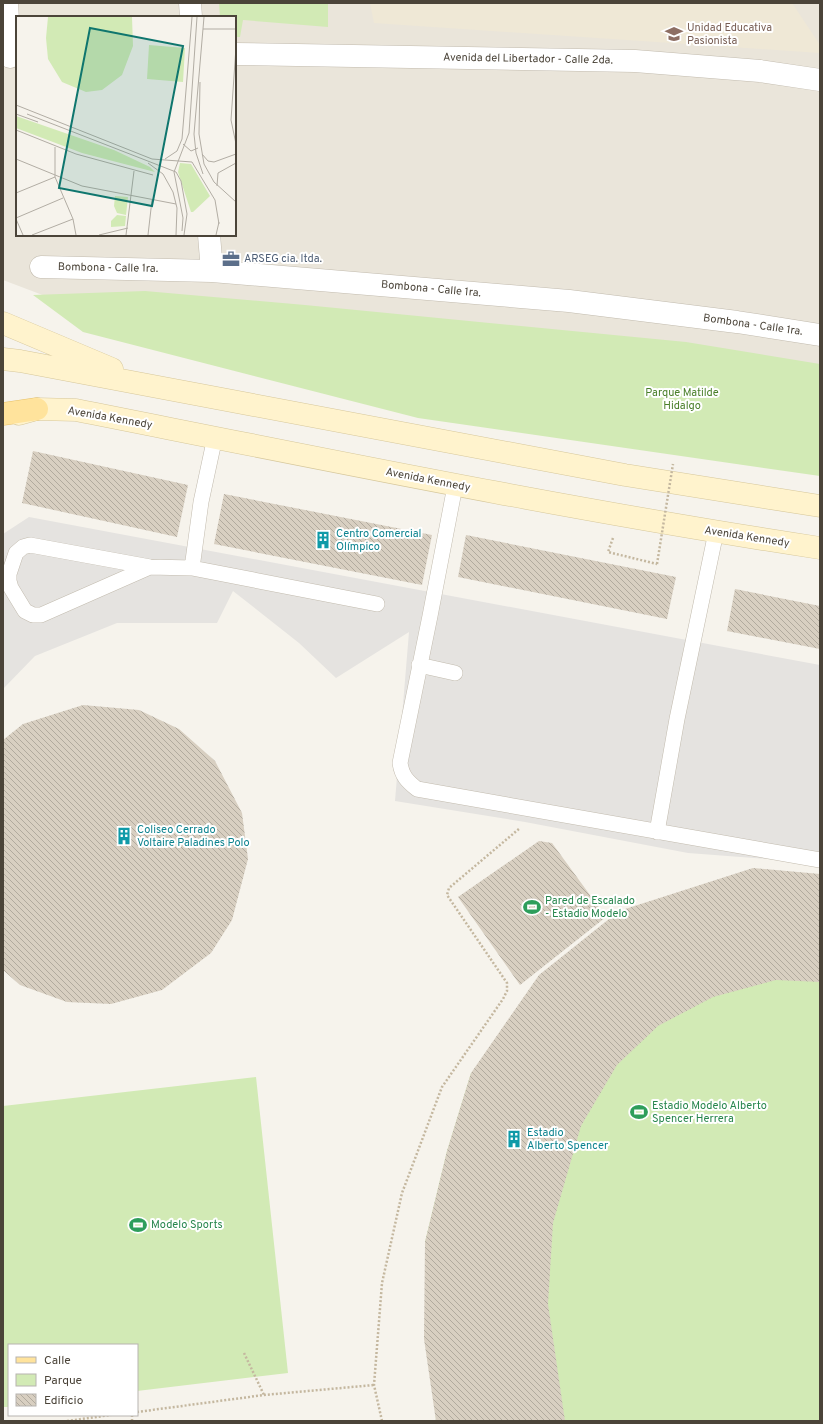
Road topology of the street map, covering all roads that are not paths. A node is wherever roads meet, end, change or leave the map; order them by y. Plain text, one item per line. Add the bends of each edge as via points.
1 (7, 3) edge
2 (190, 3) edge
3 (192, 16) edge
4 (236, 54) edge
5 (10, 57) edge
6 (820, 80) edge
7 (209, 236) edge
8 (41, 266) dead end
9 (212, 271) junction
10 (3, 323) edge
11 (820, 335) edge
12 (3, 359) edge
13 (150, 384) junction
14 (37, 409) junction
15 (3, 414) edge
16 (3, 417) edge
17 (215, 437) junction
18 (455, 486) junction
19 (820, 506) edge
20 (716, 532) junction
21 (820, 548) edge
22 (150, 567) junction
23 (192, 568) junction
24 (377, 604) dead end
25 (420, 665) junction
26 (455, 673) dead end
27 (657, 832) junction
28 (820, 860) edge

1 - 5 street
2 - 3 street
4 - 6 street, Avenida del Libertador - Calle 2da. via 635,61
7 - 9 street
8 - 9 street, Bombona - Calle 1ra.
9 - 11 street, Bombona - Calle 1ra. via 569,301
10 - 13 main road
12 - 13 main road
13 - 19 main road via 618,473
14 - 15 main road
14 - 16 main road, Avenida Kennedy
14 - 17 main road, Avenida Kennedy via 76,410
17 - 18 main road, Avenida Kennedy
17 - 23 lane via 201,502
18 - 20 main road, Avenida Kennedy
18 - 25 lane
20 - 21 main road, Avenida Kennedy
20 - 27 lane via 677,719
22 - 22 lane via 41,615 24,611 9,581 16,553 30,545
22 - 23 lane
23 - 24 lane
25 - 26 lane
25 - 27 lane via 400,763 405,779 417,789
27 - 28 lane

